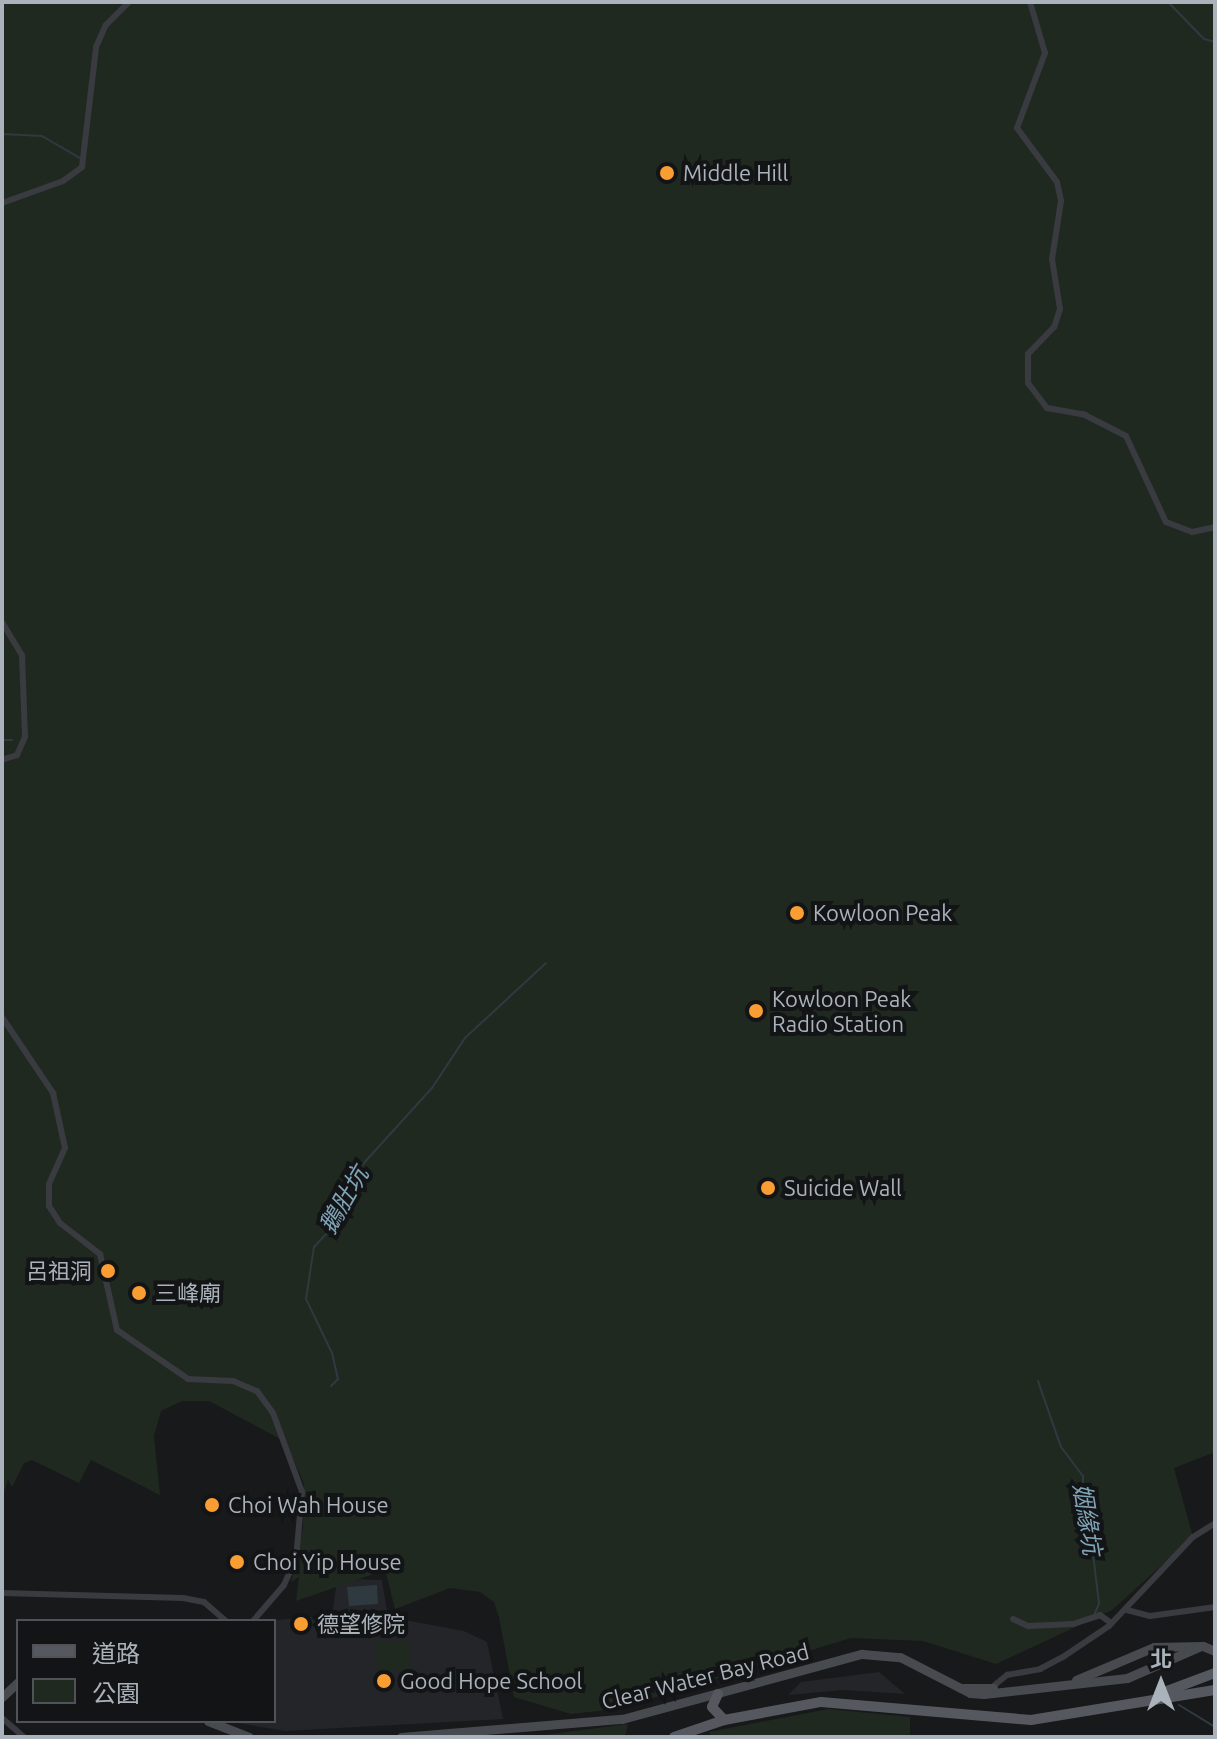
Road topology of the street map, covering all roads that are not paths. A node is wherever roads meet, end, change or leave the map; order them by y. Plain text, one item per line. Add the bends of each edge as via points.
1 (129, 2) edge
2 (1030, 2) edge
3 (2, 203) edge
4 (1215, 527) edge
5 (2, 622) edge
6 (2, 760) edge
7 (2, 1017) edge
8 (1215, 1523) edge
9 (2, 1593) edge
10 (1215, 1607) edge
11 (1127, 1610) junction
12 (224, 1619) edge
13 (255, 1619) edge
14 (1013, 1619) dead end
15 (1111, 1623) junction
16 (1201, 1646) junction
17 (1215, 1651) edge
18 (1134, 1654) junction
19 (1141, 1672) junction
20 (1215, 1673) edge
21 (1069, 1683) junction
22 (994, 1690) junction
23 (1215, 1690) edge
24 (715, 1697) junction
25 (1150, 1698) junction
26 (2, 1718) edge
27 (724, 1720) junction
28 (219, 1724) edge
29 (24, 1737) edge
30 (249, 1737) edge
31 (401, 1737) edge
32 (674, 1737) edge

1 - 3 street via 106,25 96,47 82,167 63,181
2 - 4 street via 1045,53 1017,128 1057,182 1061,201 1052,259 1060,309 1054,327 1028,354 1028,383 1047,408 1085,415 1126,436 1166,522 1192,532
5 - 6 street via 22,655 25,737 17,755
7 - 13 street via 53,1093 65,1148 49,1184 49,1206 60,1223 100,1254 117,1330 188,1379 233,1381 257,1391 273,1413 302,1492 296,1559 284,1585
8 - 11 street via 1151,1578
9 - 12 street via 183,1598 204,1602
10 - 11 street via 1150,1616
11 - 15 street
14 - 15 street via 1028,1626 1073,1624 1100,1615
15 - 22 street via 1040,1669 1007,1675
16 - 17 main road, Clear Water Bay Road
16 - 18 main road, Clear Water Bay Road via 1154,1647
16 - 19 main road, Clear Water Bay Road
18 - 19 main road via 1130,1666
18 - 21 main road, Clear Water Bay Road
19 - 21 main road, Clear Water Bay Road
20 - 25 main road
21 - 22 main road, Clear Water Bay Road
22 - 24 main road, Clear Water Bay Road via 961,1688 909,1660 871,1653
23 - 25 main road
24 - 27 main road via 713,1710
24 - 31 main road, Clear Water Bay Road via 607,1721
25 - 27 main road via 1042,1720 838,1701
26 - 29 street
27 - 32 main road
28 - 30 main road

